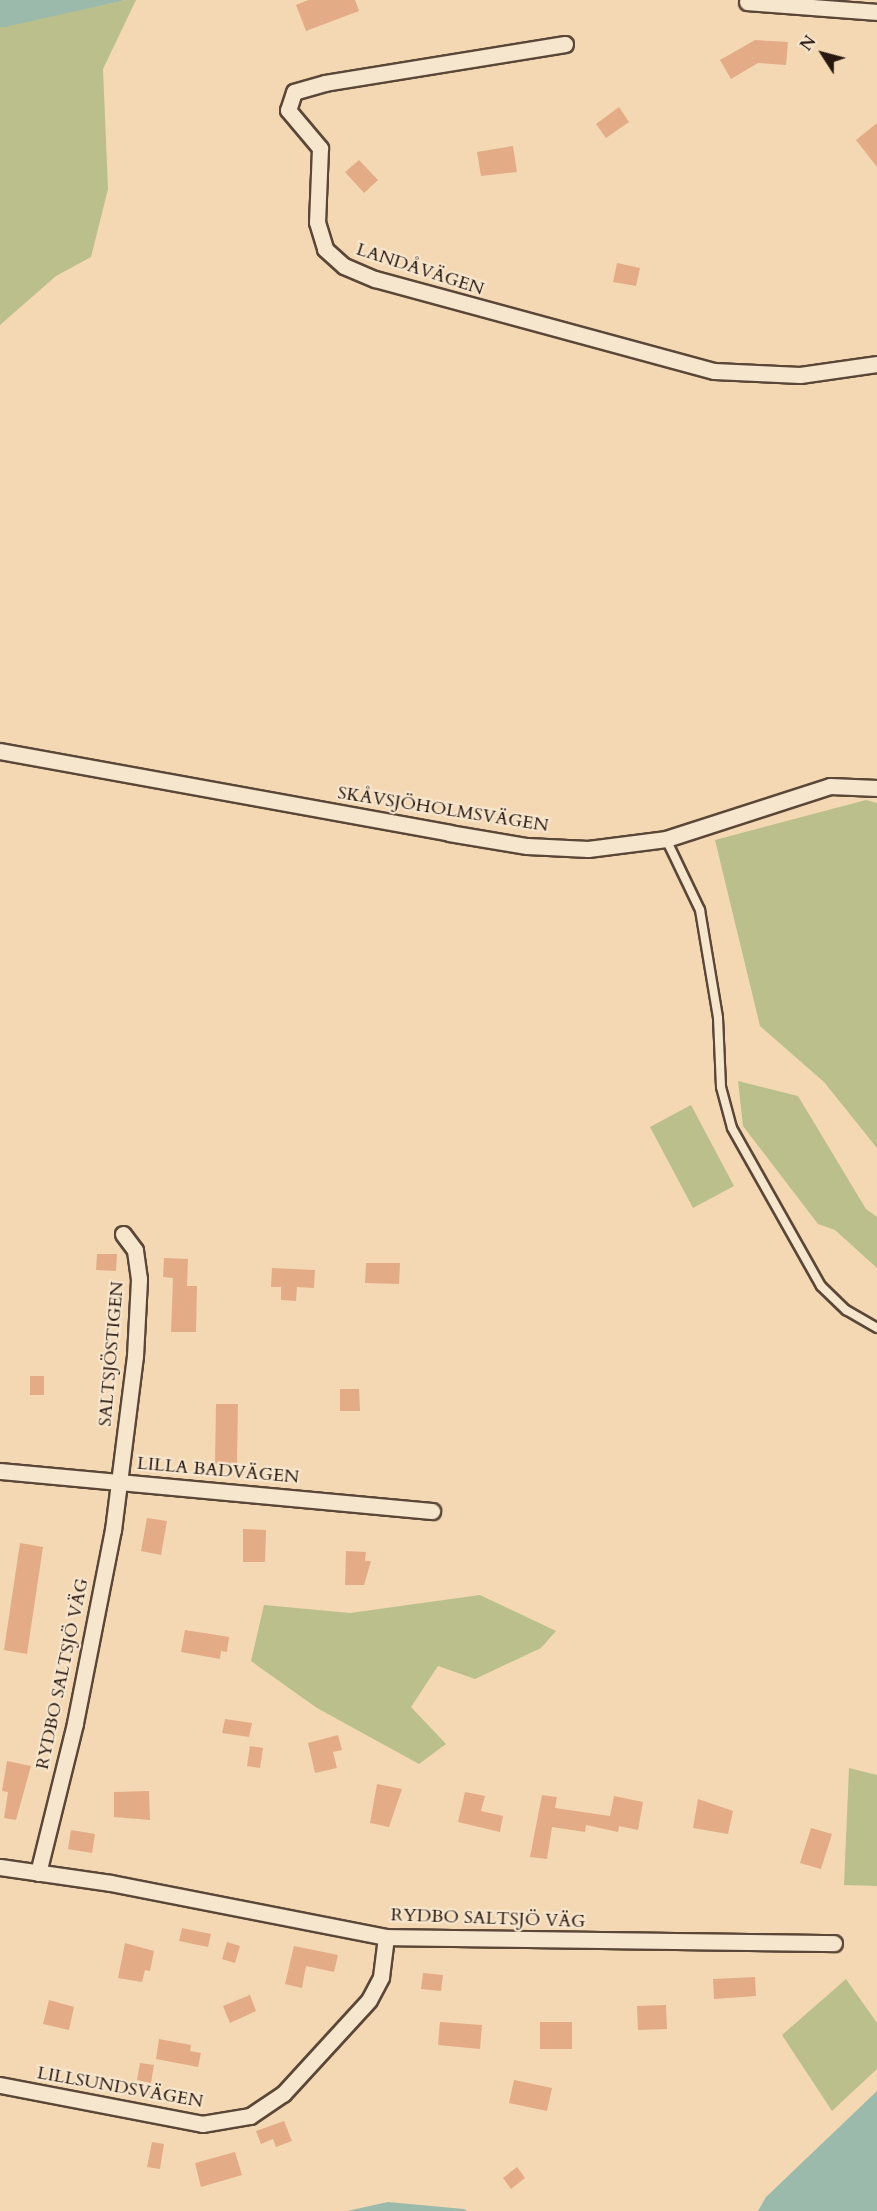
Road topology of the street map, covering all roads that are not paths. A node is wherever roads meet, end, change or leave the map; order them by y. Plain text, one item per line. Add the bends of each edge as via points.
1 (747, 2) dead end
2 (877, 12) edge
3 (565, 44) dead end
4 (877, 364) edge
5 (0, 751) edge
6 (877, 788) edge
7 (666, 838) junction
8 (123, 1234) dead end
9 (877, 1328) edge
10 (0, 1471) edge
11 (119, 1482) junction
12 (432, 1511) dead end
13 (0, 1867) edge
14 (38, 1872) junction
15 (386, 1937) junction
16 (834, 1943) dead end
17 (0, 2085) edge

1 - 2 street
3 - 4 street, LANDÅVÄGEN via 325,83 294,92 288,110 320,148 317,222 326,249 344,266 375,279 714,371 800,375
5 - 7 street, SKÅVSJÖHOLMSVÄGEN via 527,846 588,849
6 - 7 street, SKÅVSJÖHOLMSVÄGEN via 830,786
7 - 9 lane via 700,910 718,1018 722,1087 732,1128 821,1286 846,1310
8 - 11 street, SALTSJÖSTIGEN via 135,1250 139,1279 135,1356
10 - 11 street, LILLA BADVÄGEN
11 - 12 street, LILLA BADVÄGEN
11 - 14 street, RYDBO SALTSJÖ VÄG via 75,1724
13 - 14 street, RYDBO SALTSJÖ VÄG
14 - 15 street, RYDBO SALTSJÖ VÄG
15 - 16 street, RYDBO SALTSJÖ VÄG
15 - 17 street, LILLSUNDSVÄGEN via 381,1977 369,2000 283,2094 250,2116 202,2124

